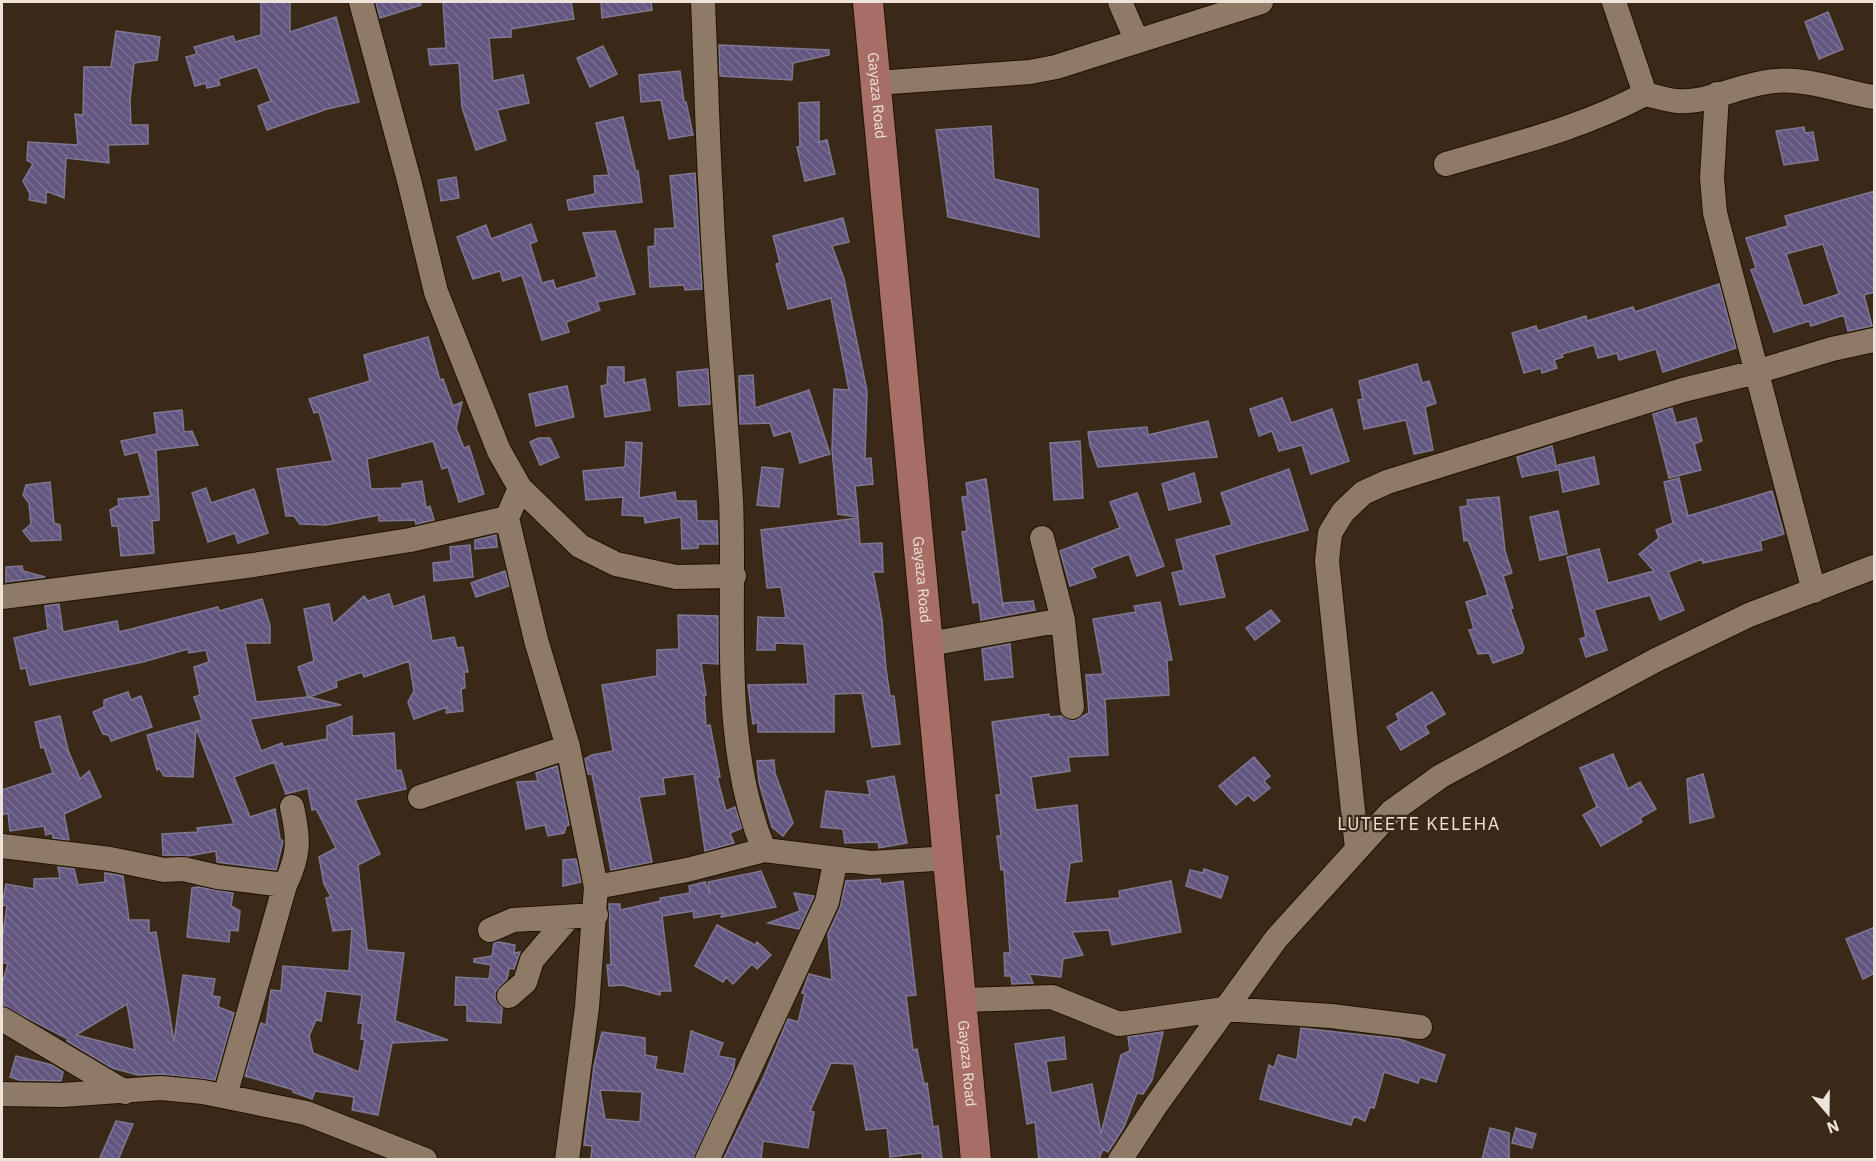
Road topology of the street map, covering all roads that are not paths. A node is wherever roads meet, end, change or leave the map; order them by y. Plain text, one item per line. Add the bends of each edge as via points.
1 (361, 2) edge
2 (704, 2) edge
3 (868, 2) edge
4 (1120, 2) edge
5 (1261, 2) edge
6 (1614, 2) edge
7 (1136, 39) junction
8 (876, 82) junction
9 (1645, 94) junction
10 (1717, 94) junction
11 (1875, 97) edge
12 (1446, 164) dead end
13 (1875, 340) edge
14 (1756, 372) junction
15 (520, 488) junction
16 (507, 518) junction
17 (1042, 538) dead end
18 (1875, 567) edge
19 (734, 576) junction
20 (1814, 591) junction
21 (2, 597) edge
22 (1063, 620) junction
23 (929, 644) junction
24 (1072, 707) dead end
25 (568, 747) junction
26 (420, 797) dead end
27 (292, 807) dead end
28 (2, 846) edge
29 (1357, 849) junction
30 (764, 850) junction
31 (950, 858) junction
32 (836, 859) junction
33 (285, 885) junction
34 (596, 887) junction
35 (596, 915) junction
36 (568, 918) junction
37 (490, 930) dead end
38 (509, 996) dead end
39 (963, 1000) junction
40 (1224, 1009) junction
41 (2, 1019) edge
42 (1420, 1027) dead end
43 (125, 1092) junction
44 (2, 1094) edge
45 (225, 1096) junction
46 (425, 1160) edge
47 (567, 1160) edge
48 (707, 1160) edge
49 (976, 1160) edge
50 (1120, 1160) edge

1 - 15 street via 435,292 500,451
2 - 19 street via 711,198
3 - 8 main road, Gayaza Road
4 - 7 street
5 - 7 street
6 - 9 street
7 - 8 street via 1030,72
8 - 23 main road, Gayaza Road
9 - 10 street via 1677,101
9 - 12 street via 1572,128
10 - 11 street via 1746,85 1798,81
10 - 14 street via 1712,178 1715,213
13 - 14 street via 1832,348
14 - 20 street
14 - 29 street via 1585,419 1387,482 1363,493 1343,513 1330,532 1327,561
15 - 16 street
15 - 19 street via 580,546 616,564 676,577
16 - 21 street via 410,540 254,565
16 - 25 street via 536,640
17 - 22 street
18 - 20 street
19 - 30 street via 736,740 753,823
20 - 29 street via 1749,615 1495,745 1441,776 1391,812
22 - 23 street
22 - 24 street
23 - 31 main road, Gayaza Road
25 - 26 street
25 - 34 street
27 - 33 street via 298,835 296,861
28 - 33 street
29 - 40 street via 1276,939
30 - 32 street
30 - 34 street
31 - 32 street via 871,863
31 - 39 main road, Gayaza Road
32 - 48 street via 827,902
33 - 45 street
34 - 35 street
35 - 36 street
35 - 47 street
36 - 37 street via 513,920
36 - 38 street via 532,960 525,982
39 - 40 street via 1052,997 1119,1024
39 - 49 main road, Gayaza Road
40 - 42 street
40 - 50 street
41 - 43 street
43 - 44 street
43 - 45 street via 161,1088
45 - 46 street via 306,1113

